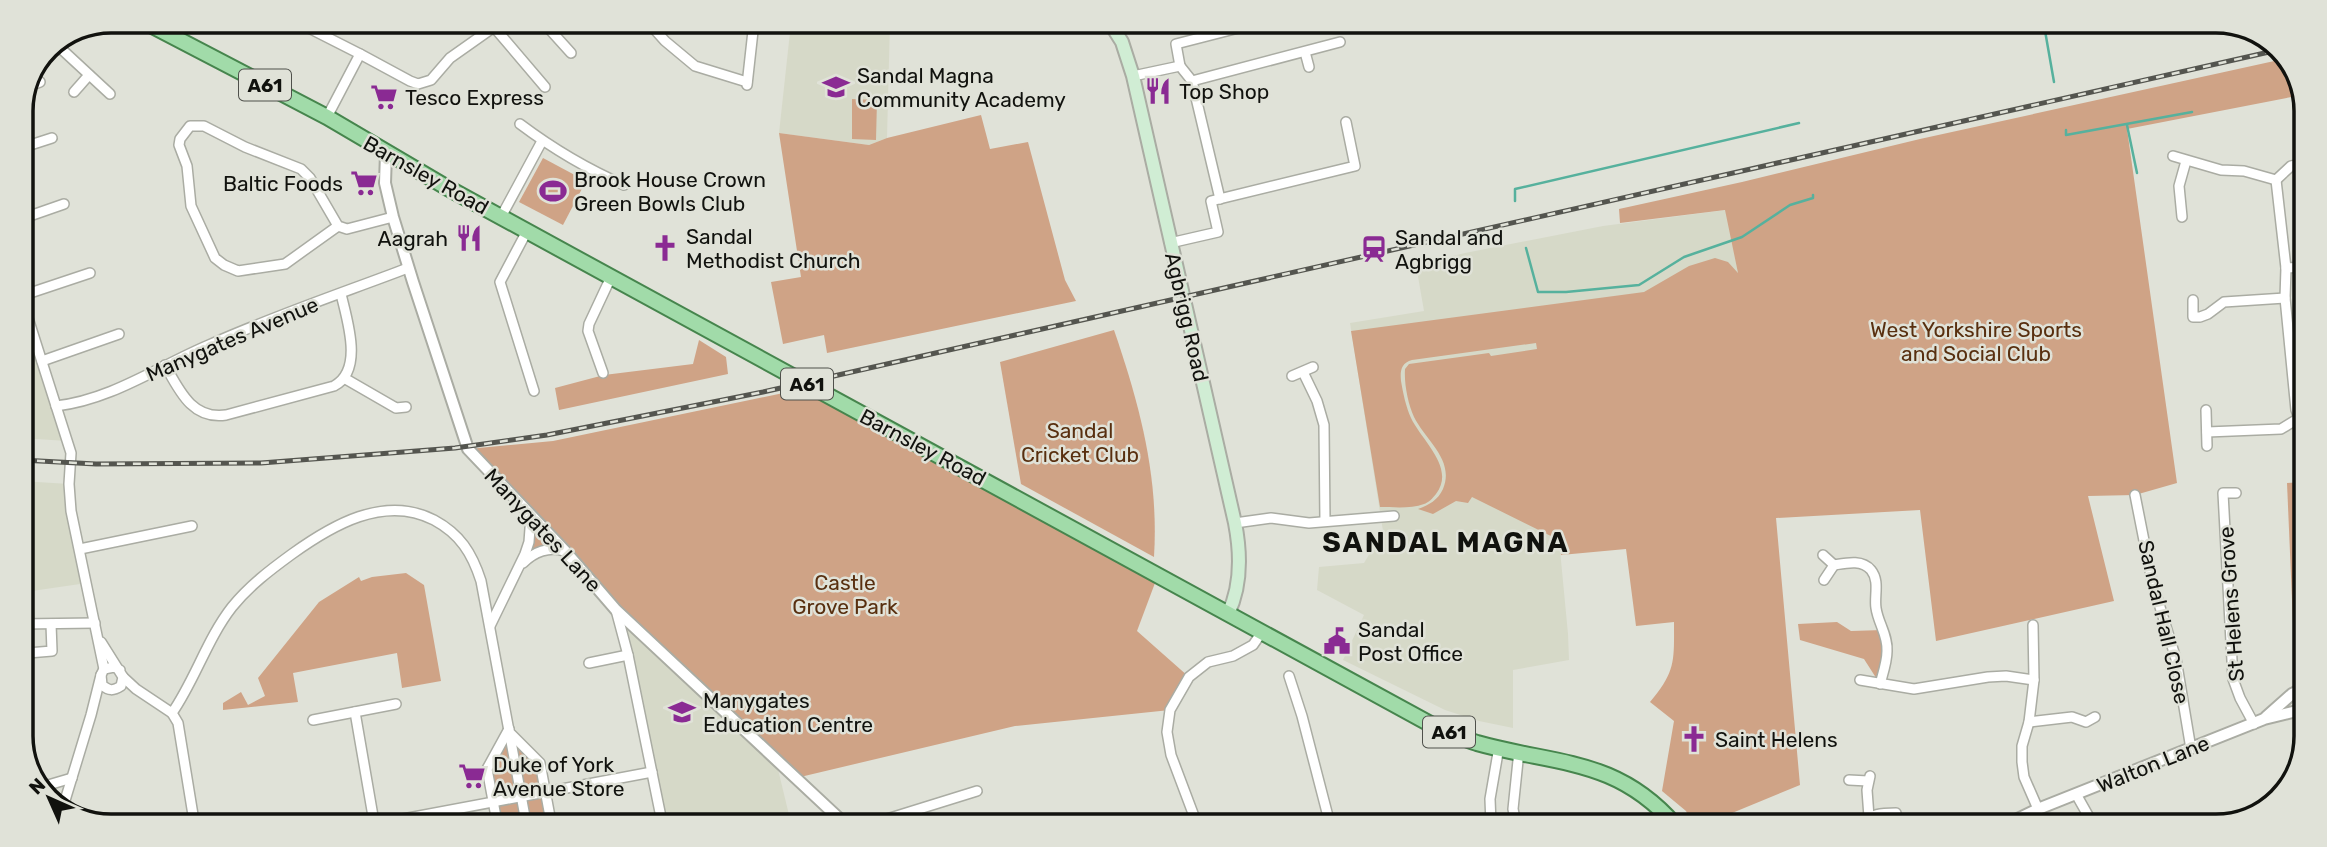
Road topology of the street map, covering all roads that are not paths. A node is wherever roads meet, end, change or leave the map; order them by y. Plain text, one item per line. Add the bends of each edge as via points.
1 (166, 33) edge
2 (319, 33) edge
3 (485, 33) edge
4 (505, 33) edge
5 (553, 33) edge
6 (658, 33) edge
7 (753, 33) edge
8 (1116, 33) edge
9 (1213, 33) edge
10 (1340, 42) dead end
11 (62, 51) edge
12 (1305, 52) junction
13 (571, 53) dead end
14 (360, 54) junction
15 (1180, 66) junction
16 (1309, 67) dead end
17 (89, 75) junction
18 (1132, 76) junction
19 (1192, 81) junction
20 (545, 87) dead end
21 (74, 92) dead end
22 (110, 94) dead end
23 (327, 117) junction
24 (1346, 122) dead end
25 (520, 124) dead end
26 (52, 138) dead end
27 (542, 141) junction
28 (33, 144) edge
29 (386, 153) junction
30 (2173, 156) dead end
31 (2186, 161) junction
32 (2294, 165) edge
33 (2276, 180) junction
34 (624, 186) dead end
35 (1220, 199) junction
36 (64, 204) dead end
37 (33, 215) edge
38 (393, 217) junction
39 (501, 217) junction
40 (2182, 217) dead end
41 (338, 226) junction
42 (527, 231) junction
43 (1170, 243) junction
44 (408, 268) junction
45 (2286, 268) junction
46 (2294, 268) edge
47 (90, 273) dead end
48 (611, 277) junction
49 (33, 292) edge
50 (341, 294) junction
51 (2284, 298) junction
52 (2193, 300) dead end
53 (119, 334) dead end
54 (33, 335) edge
55 (41, 361) junction
56 (165, 365) junction
57 (1313, 367) dead end
58 (2294, 369) edge
59 (1303, 372) junction
60 (603, 373) dead end
61 (1292, 376) dead end
62 (344, 378) junction
63 (534, 391) dead end
64 (56, 406) junction
65 (406, 407) dead end
66 (2206, 410) dead end
67 (2294, 422) edge
68 (2207, 432) junction
69 (2207, 446) dead end
70 (2236, 494) dead end
71 (2135, 495) dead end
72 (531, 515) junction
73 (1394, 516) dead end
74 (1325, 521) junction
75 (1235, 523) junction
76 (192, 526) dead end
77 (80, 549) junction
78 (566, 552) junction
79 (1823, 555) dead end
80 (1834, 565) junction
81 (519, 566) junction
82 (1824, 580) dead end
83 (616, 610) junction
84 (1228, 614) junction
85 (96, 623) junction
86 (33, 624) edge
87 (51, 624) junction
88 (2034, 625) dead end
89 (490, 626) junction
90 (1262, 632) junction
91 (99, 638) junction
92 (33, 649) edge
93 (628, 655) junction
94 (589, 663) dead end
95 (102, 672) junction
96 (122, 674) junction
97 (1289, 676) dead end
98 (1860, 680) dead end
99 (2034, 680) junction
100 (1880, 684) junction
101 (111, 690) junction
102 (136, 690) junction
103 (2294, 693) edge
104 (95, 701) junction
105 (396, 704) dead end
106 (355, 712) junction
107 (2294, 712) edge
108 (172, 713) junction
109 (2095, 718) dead end
110 (313, 720) dead end
111 (2029, 722) junction
112 (2259, 722) junction
113 (509, 731) junction
114 (1499, 747) junction
115 (2191, 749) junction
116 (1520, 751) junction
117 (76, 763) edge
118 (652, 772) junction
119 (1849, 780) dead end
120 (977, 791) dead end
121 (546, 792) junction
122 (2076, 794) junction
123 (521, 797) junction
124 (493, 802) junction
125 (2038, 809) junction
126 (1896, 813) dead end
127 (193, 814) edge
128 (373, 814) edge
129 (429, 814) edge
130 (495, 814) edge
131 (524, 814) edge
132 (550, 814) edge
133 (660, 814) edge
134 (834, 814) edge
135 (903, 814) edge
136 (1193, 814) edge
137 (1327, 814) edge
138 (1491, 814) edge
139 (1514, 814) edge
140 (1665, 814) edge
141 (1869, 814) edge
142 (1889, 814) edge
143 (2027, 814) edge
144 (2087, 814) edge

1 - 23 main road, Barnsley Road / A61
2 - 14 street
3 - 14 street via 450,58 425,84 410,81
4 - 20 street
5 - 13 street
6 - 7 street via 695,66 747,84
8 - 18 main road, Agbrigg Road
9 - 15 street via 1176,44
10 - 12 street
11 - 17 street
12 - 16 street
12 - 19 street
14 - 23 street
15 - 18 street
15 - 19 street
17 - 21 street
17 - 22 street
18 - 43 main road, Agbrigg Road
19 - 35 street
23 - 29 main road, Barnsley Road / A61
24 - 35 street via 1355,166
25 - 27 street
26 - 28 street
27 - 34 street
27 - 39 street
29 - 38 street, Manygates Lane via 385,183
29 - 39 main road, Barnsley Road / A61
30 - 31 street
31 - 33 street
31 - 40 street via 2179,186
32 - 33 street
33 - 45 street
35 - 43 street via 1211,201 1218,232
36 - 37 street
38 - 41 street via 347,229
38 - 44 street, Manygates Lane
39 - 42 main road, Barnsley Road / A61
41 - 41 street via 285,264 238,271 224,265 215,258 191,206 180,139 190,126 204,126 301,169
42 - 48 main road, Barnsley Road / A61
42 - 63 street via 500,282
43 - 75 main road, Agbrigg Road
44 - 50 street, Manygates Avenue
44 - 72 street, Manygates Lane via 468,449
45 - 46 street
45 - 51 street
47 - 49 street
48 - 60 street via 589,324
48 - 84 main road, Barnsley Road / A61
50 - 56 street, Manygates Avenue
50 - 62 street via 350,349
51 - 52 street via 2224,302 2208,314 2193,317
51 - 58 street
53 - 55 street
54 - 55 street
55 - 64 street
56 - 62 street via 193,407 218,416 334,386
56 - 64 street, Manygates Avenue via 92,398
57 - 59 street
59 - 61 street
59 - 74 street via 1324,425
62 - 65 street via 396,408
64 - 77 street via 71,453 70,498
66 - 68 street
67 - 68 street via 2281,429
68 - 69 street
70 - 112 street, St Helens Grove via 2223,493 2234,679 2240,698
71 - 115 street, Sandal Hall Close via 2152,581 2176,659
72 - 78 street, Manygates Lane
72 - 81 street via 529,542
73 - 74 street
74 - 75 street via 1270,518
75 - 84 main road, Agbrigg Road via 1239,577
76 - 77 street
77 - 85 street
78 - 81 street via 539,552
78 - 83 street, Manygates Lane
79 - 80 street
80 - 82 street
80 - 100 street via 1862,564 1876,580 1875,605 1887,641
81 - 89 street
83 - 93 street
83 - 134 street, Manygates Lane
84 - 90 main road, Barnsley Road / A61
85 - 87 street
85 - 91 street
86 - 87 street
87 - 92 street via 52,651
88 - 99 street
89 - 108 street via 477,567 453,532 427,516 408,512 360,516 318,536 244,593 222,621
89 - 113 street
90 - 114 main road, Barnsley Road / A61 via 1432,725
90 - 136 street via 1253,645 1208,662 1189,677 1168,715 1171,755
91 - 95 street
91 - 96 street
93 - 94 street
93 - 118 street
95 - 96 street via 114,667
95 - 101 street via 102,685
95 - 104 street
96 - 101 street via 121,686
96 - 102 street
97 - 137 street
98 - 100 street
99 - 100 street via 1988,677 1914,689
99 - 111 street
101 - 102 street
101 - 104 street
102 - 108 street
103 - 112 street, Walton Lane
104 - 117 street
105 - 106 street
106 - 110 street
106 - 128 street
107 - 112 street, Walton Lane
108 - 127 street via 178,723
109 - 111 street
111 - 125 street via 2022,762
112 - 115 street, Walton Lane
113 - 121 street via 540,763
113 - 123 street
113 - 124 street via 487,769
114 - 116 main road, Barnsley Road / A61
114 - 138 street
115 - 122 street, Walton Lane
116 - 139 street
116 - 140 main road, Barnsley Road / A61 via 1584,766 1623,783
118 - 121 street
118 - 133 street
119 - 141 street via 1869,779
120 - 135 street
121 - 123 street
121 - 132 street
122 - 125 street, Walton Lane
122 - 144 street
123 - 124 street
123 - 131 street
124 - 129 street
124 - 130 street
125 - 143 street, Walton Lane
126 - 142 street

